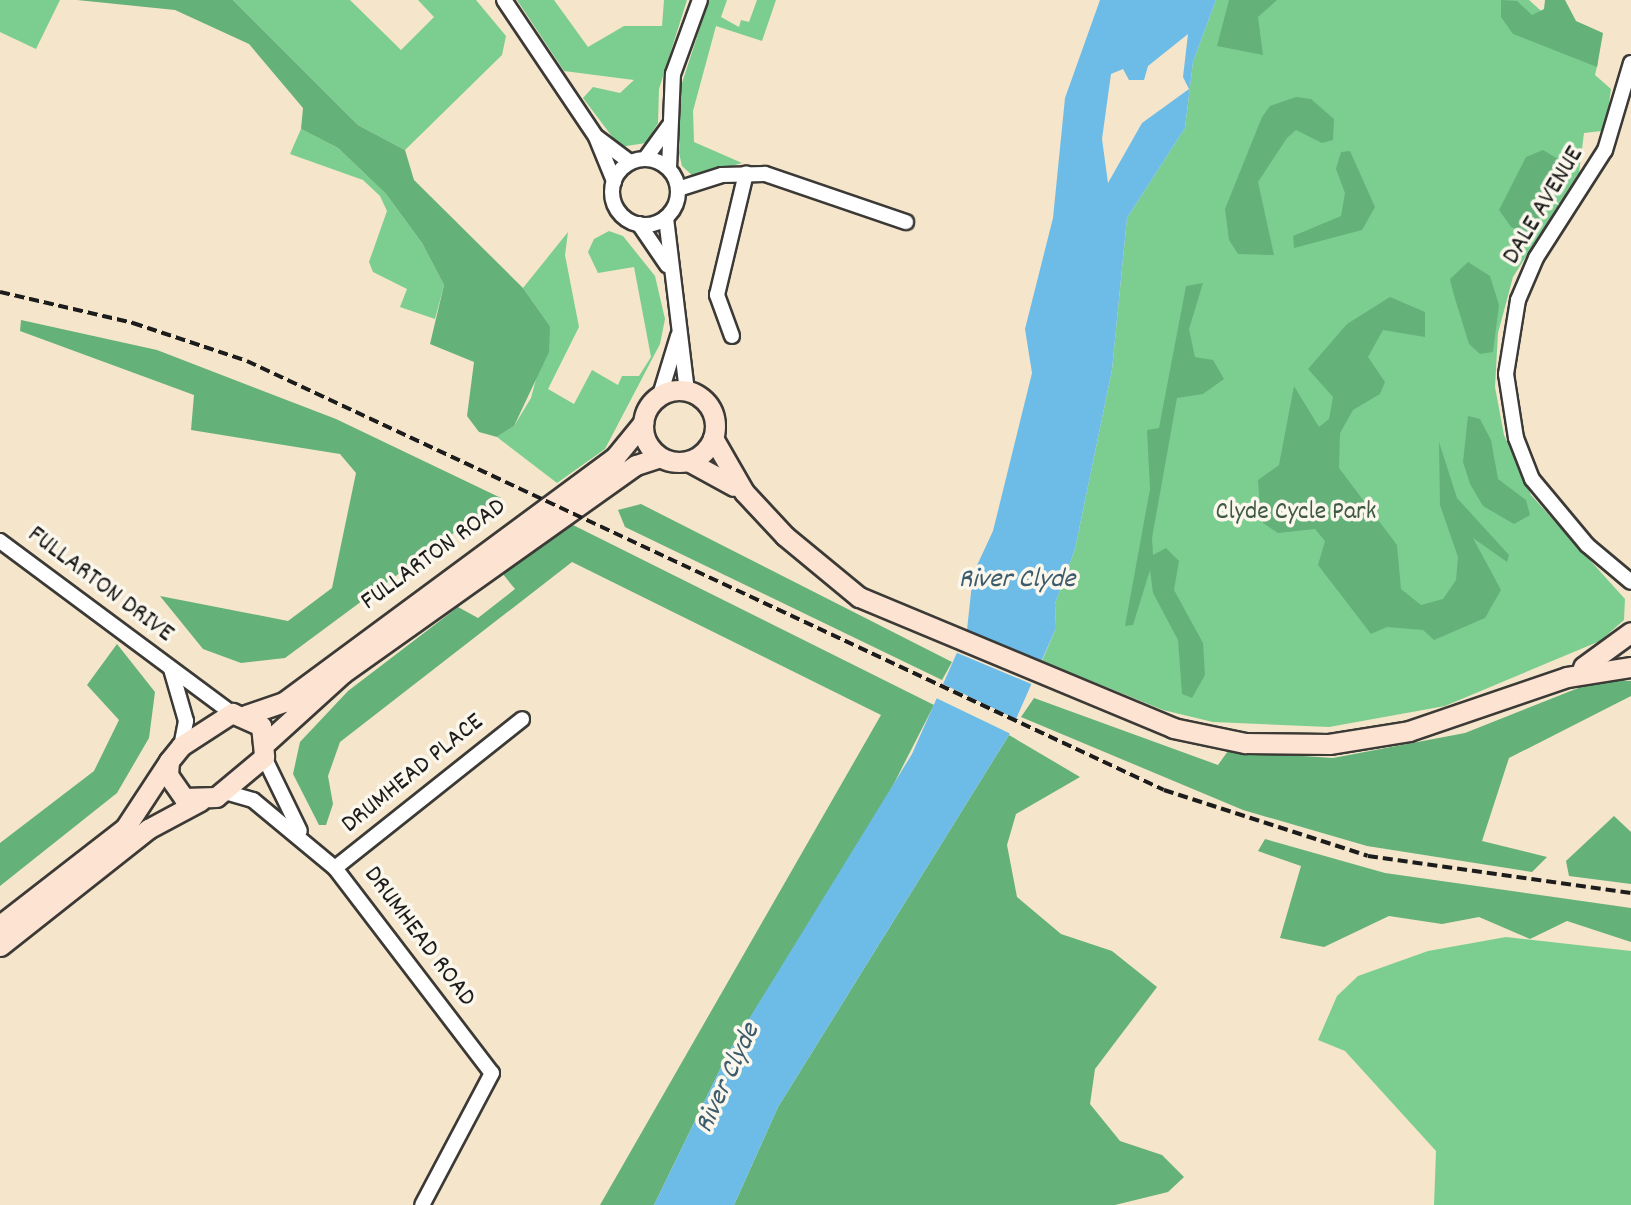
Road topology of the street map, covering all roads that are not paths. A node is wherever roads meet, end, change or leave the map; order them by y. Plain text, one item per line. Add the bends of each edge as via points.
1 (504, 0) edge
2 (700, 0) edge
3 (1631, 63) edge
4 (670, 125) junction
5 (596, 137) junction
6 (645, 159) junction
7 (630, 162) junction
8 (669, 168) junction
9 (746, 173) junction
10 (614, 181) junction
11 (678, 190) junction
12 (666, 218) junction
13 (906, 222) dead end
14 (639, 224) junction
15 (674, 275) junction
16 (680, 328) junction
17 (732, 336) dead end
18 (687, 391) junction
19 (660, 395) junction
20 (643, 423) junction
21 (713, 438) junction
22 (660, 457) junction
23 (688, 461) junction
24 (744, 492) junction
25 (0, 541) edge
26 (1631, 582) edge
27 (1631, 632) edge
28 (1631, 667) edge
29 (171, 669) junction
30 (1567, 677) junction
31 (239, 714) junction
32 (522, 719) dead end
33 (266, 749) junction
34 (175, 753) junction
35 (225, 792) junction
36 (200, 802) junction
37 (301, 834) junction
38 (335, 868) junction
39 (0, 925) edge
40 (0, 946) edge
41 (422, 1205) edge

1 - 5 street
2 - 4 street via 673,75
3 - 26 street, DALE AVENUE via 1605,150 1536,258 1518,300 1506,374 1516,438 1532,479 1578,535
4 - 6 street
4 - 8 street
5 - 7 street
5 - 10 street
6 - 7 street
6 - 8 street
7 - 10 street
8 - 11 street
9 - 11 street
9 - 13 street
9 - 17 street via 717,295
10 - 14 street via 616,207
11 - 12 street
12 - 14 street
12 - 15 street
14 - 15 street
15 - 16 street
16 - 18 street
16 - 19 street
18 - 19 street
18 - 21 street via 712,412
19 - 20 street
20 - 22 street via 647,443
20 - 31 street, FULLARTON ROAD via 616,456 284,702
21 - 23 street
21 - 24 street
22 - 23 street
22 - 33 street, FULLARTON ROAD via 636,465 344,673
23 - 24 street
24 - 30 street via 832,577 904,618 1173,728 1245,743 1329,744 1409,731
25 - 29 street, FULLARTON DRIVE
27 - 30 street
28 - 30 street
29 - 31 street, FULLARTON DRIVE
29 - 34 street via 186,721
31 - 33 street via 261,726
31 - 34 street, FULLARTON ROAD
32 - 38 street, DRUMHEAD PLACE
33 - 35 street, FULLARTON ROAD
33 - 37 street
34 - 36 street via 174,789
34 - 39 street via 125,828
35 - 36 street
35 - 37 street via 253,800
36 - 40 street via 148,829
37 - 38 street, DRUMHEAD ROAD
38 - 41 street, DRUMHEAD ROAD via 492,1073

